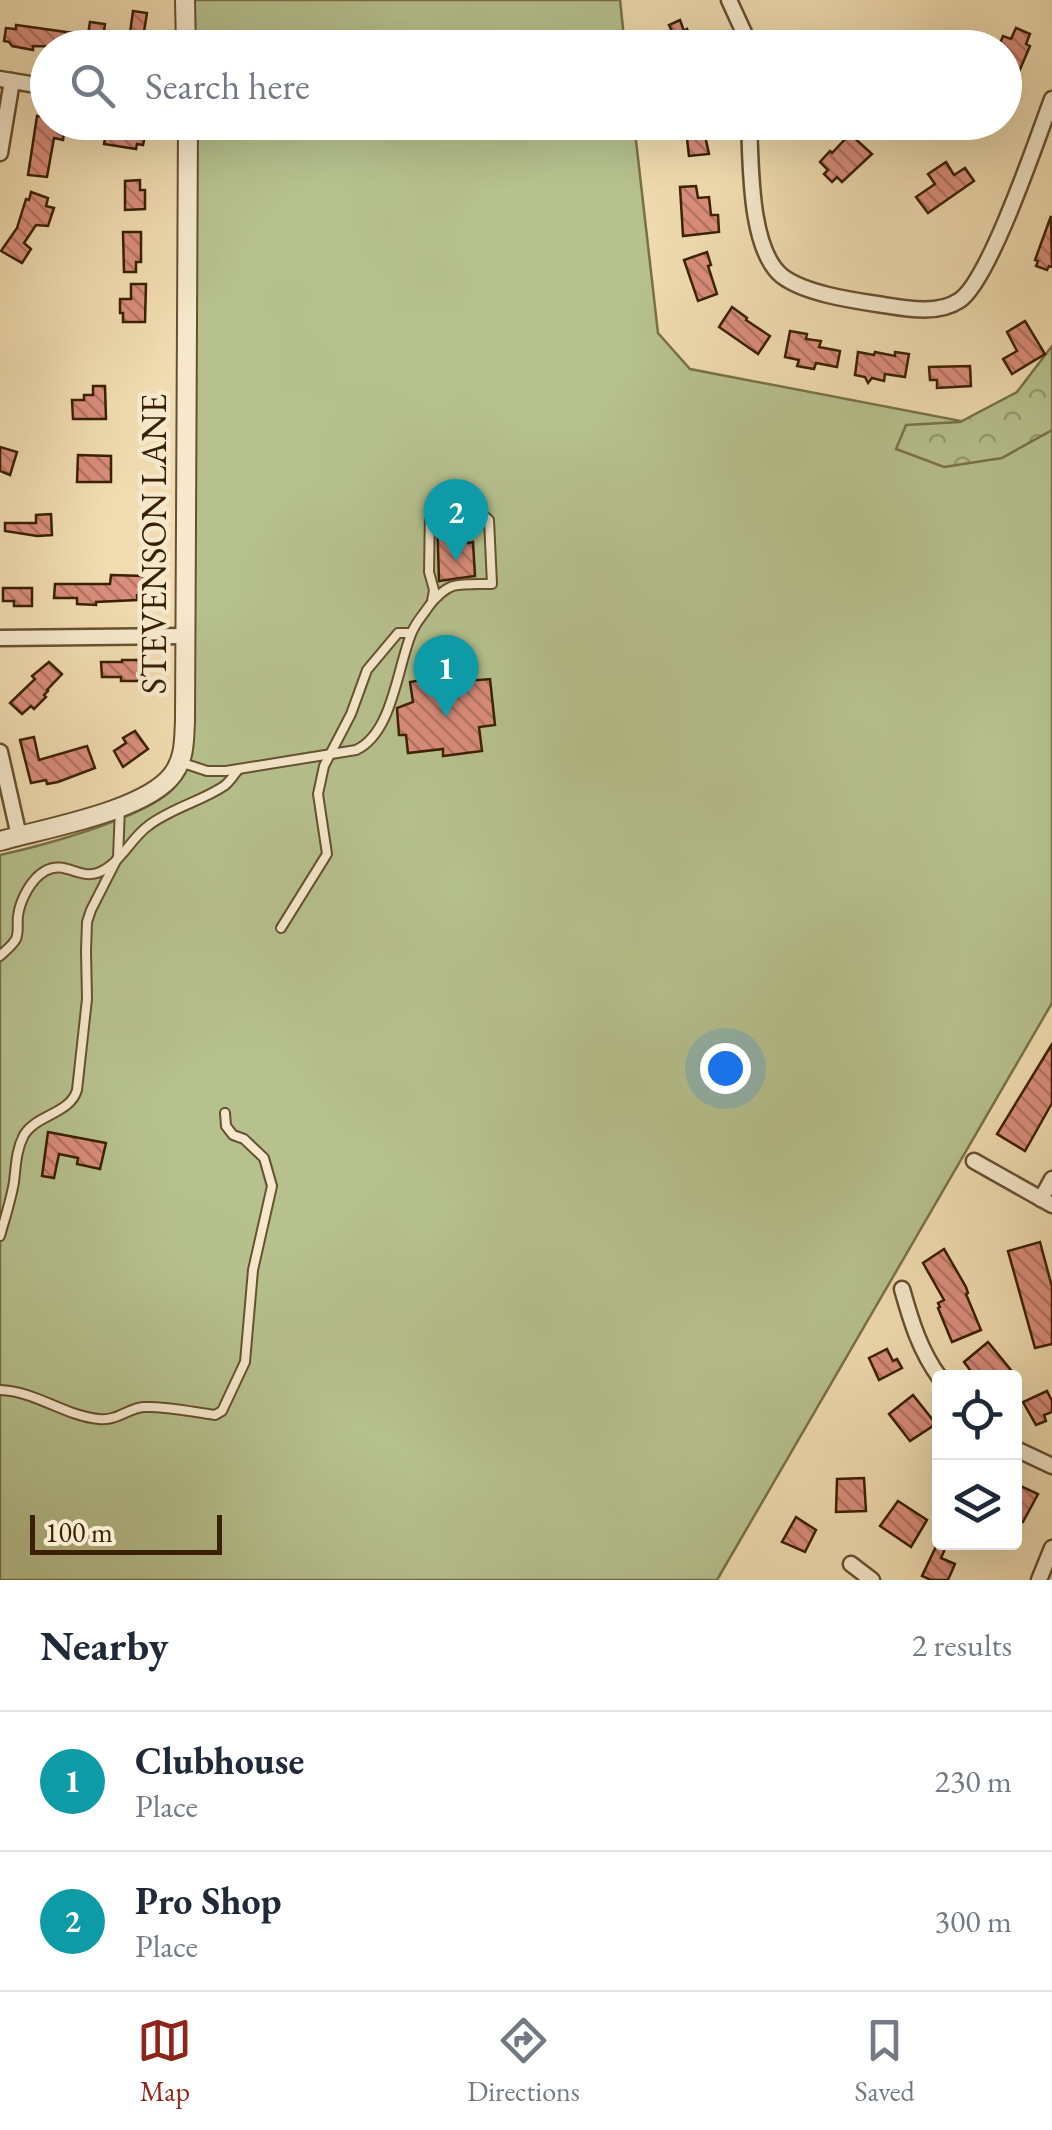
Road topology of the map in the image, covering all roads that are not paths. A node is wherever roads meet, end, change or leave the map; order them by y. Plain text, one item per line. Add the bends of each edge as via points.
1 (185, 0) edge
2 (729, 0) edge
3 (186, 30) edge
4 (743, 30) edge
5 (6, 80) edge
6 (1052, 99) edge
7 (188, 140) edge
8 (751, 140) edge
9 (0, 153) edge
10 (432, 600) junction
11 (411, 633) junction
12 (184, 636) junction
13 (0, 638) edge
14 (0, 752) edge
15 (332, 754) junction
16 (180, 762) junction
17 (239, 768) junction
18 (120, 808) junction
19 (19, 836) junction
20 (0, 842) edge
21 (118, 857) junction
22 (280, 928) dead end
23 (0, 956) edge
24 (225, 1113) dead end
25 (974, 1161) dead end
26 (1052, 1179) edge
27 (1046, 1202) edge
28 (0, 1236) edge
29 (902, 1289) dead end
30 (933, 1370) edge
31 (0, 1390) edge
32 (1022, 1452) edge
33 (1052, 1466) edge
34 (1052, 1548) edge
35 (851, 1564) dead end
36 (872, 1580) edge
37 (1039, 1580) edge

1 - 3 street
2 - 4 street
5 - 9 street
6 - 8 street via 978,279 959,300 938,308 872,304 783,276 760,240
7 - 12 street, STEVENSON LANE
10 - 10 lane via 452,586 492,584 489,520 471,504 444,502 430,512
10 - 11 lane
11 - 15 lane via 398,633 367,670
11 - 15 lane via 375,736 366,746
12 - 13 street
12 - 16 street, STEVENSON LANE
14 - 19 street
15 - 17 lane
15 - 22 lane via 318,794 326,854
16 - 17 lane via 207,771
16 - 18 street via 163,785
17 - 21 lane via 226,785 145,828
18 - 19 street
18 - 21 lane
19 - 20 street
21 - 23 lane via 96,873 54,867 35,879 18,912 16,938
21 - 28 lane via 88,922 88,999 75,1098 26,1133
24 - 31 lane via 232,1136 264,1158 272,1186 253,1270 245,1362 222,1411 146,1407 100,1419
25 - 27 street
26 - 27 street
29 - 30 street
32 - 33 street
34 - 37 street
35 - 36 street

